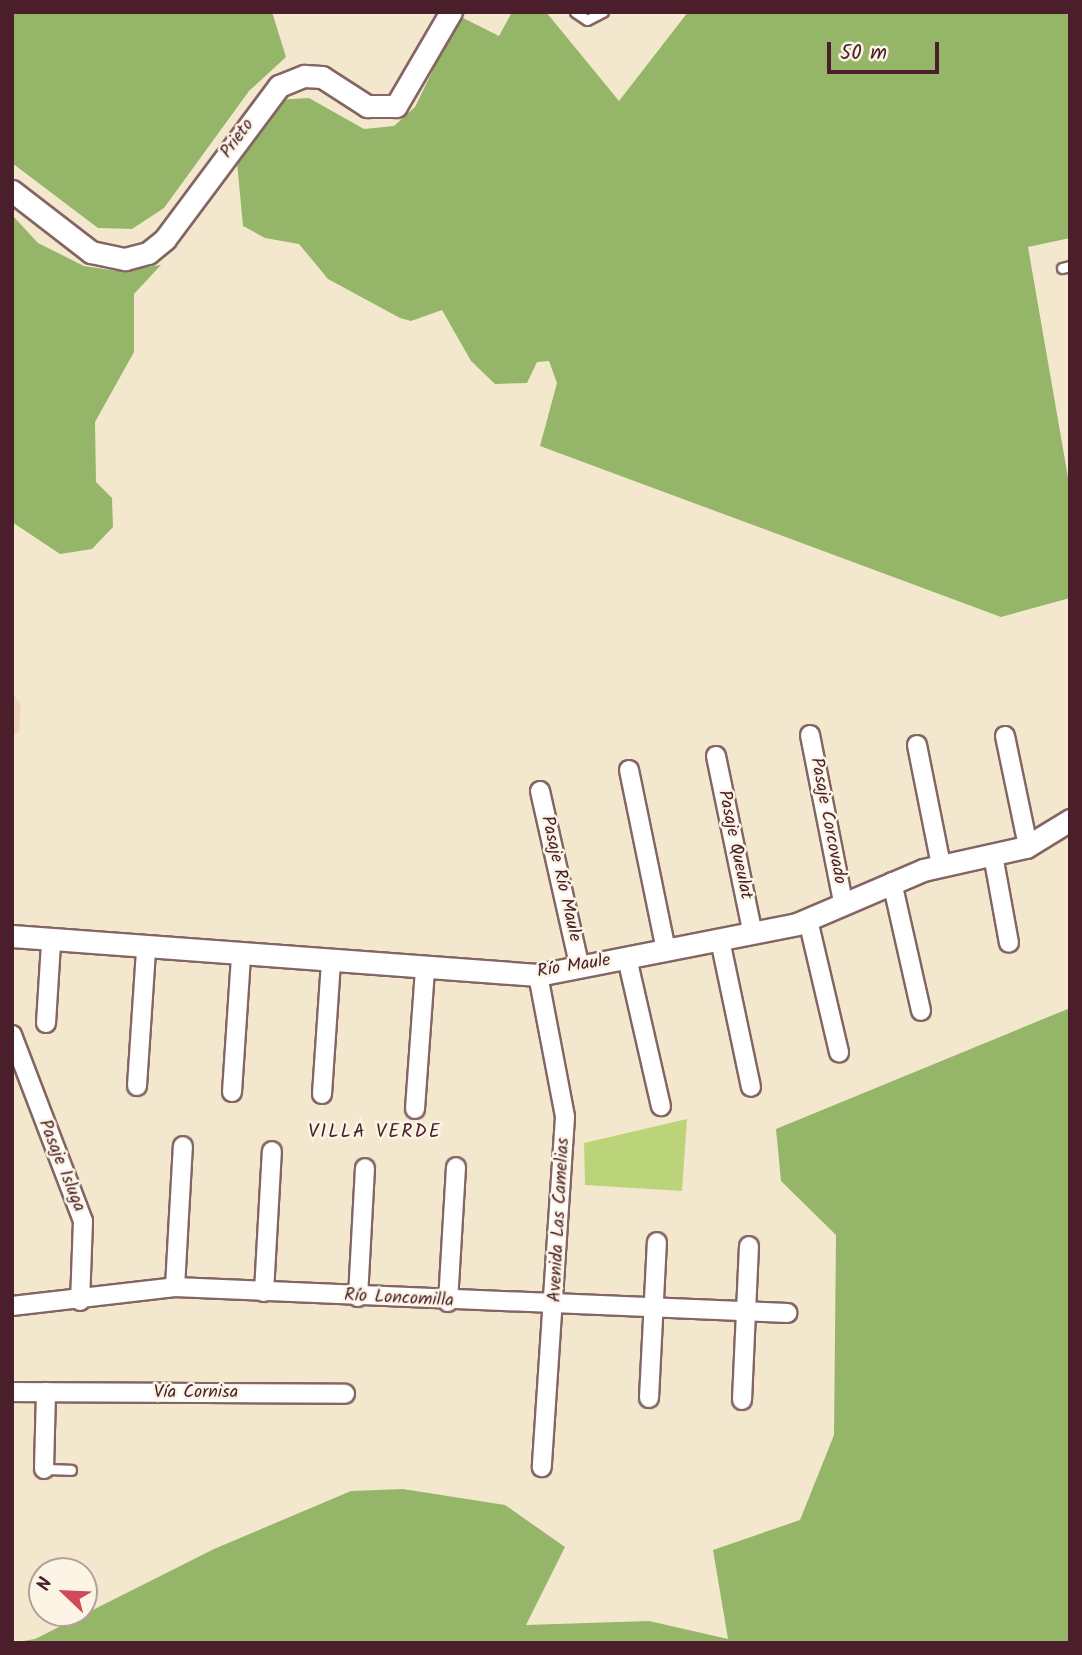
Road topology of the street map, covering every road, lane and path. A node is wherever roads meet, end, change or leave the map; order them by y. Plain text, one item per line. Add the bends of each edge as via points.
1 (451, 12) edge
2 (575, 12) edge
3 (603, 12) edge
4 (12, 191) edge
5 (810, 735) dead end
6 (1005, 736) dead end
7 (916, 745) dead end
8 (716, 756) dead end
9 (629, 770) dead end
10 (540, 791) dead end
11 (1070, 820) edge
12 (1028, 846) junction
13 (993, 855) junction
14 (941, 865) junction
15 (892, 882) junction
16 (844, 906) junction
17 (808, 920) junction
18 (753, 933) junction
19 (12, 936) edge
20 (720, 940) junction
21 (1009, 943) dead end
22 (51, 944) junction
23 (146, 950) junction
24 (666, 951) junction
25 (241, 956) junction
26 (627, 958) junction
27 (331, 961) junction
28 (425, 968) junction
29 (580, 968) junction
30 (538, 975) junction
31 (921, 1011) dead end
32 (46, 1023) dead end
33 (12, 1035) edge
34 (839, 1052) dead end
35 (137, 1086) dead end
36 (751, 1087) dead end
37 (232, 1092) dead end
38 (322, 1094) dead end
39 (661, 1106) dead end
40 (415, 1109) dead end
41 (183, 1146) dead end
42 (272, 1151) dead end
43 (456, 1167) dead end
44 (365, 1168) dead end
45 (657, 1242) dead end
46 (749, 1246) dead end
47 (175, 1287) junction
48 (264, 1292) junction
49 (358, 1297) junction
50 (80, 1301) junction
51 (448, 1301) junction
52 (13, 1304) edge
53 (556, 1305) junction
54 (653, 1309) junction
55 (747, 1310) junction
56 (787, 1313) dead end
57 (12, 1392) edge
58 (46, 1392) junction
59 (345, 1394) dead end
60 (649, 1398) dead end
61 (742, 1400) dead end
62 (542, 1467) dead end
63 (44, 1469) joint
64 (71, 1470) dead end

1 - 4 street, Prieto via 396,106 374,109 323,77 304,76 279,86 165,239 148,253 113,259 90,252
2 - 3 lane via 587,20
5 - 16 street, Pasaje Corcovado
6 - 12 street
7 - 14 street
8 - 18 street, Pasaje Queulat
9 - 24 street
10 - 29 street, Pasaje Río Maule
11 - 12 street, Río Maule
12 - 13 street, Río Maule
13 - 14 street, Río Maule
13 - 21 street
14 - 15 street, Río Maule
15 - 16 street, Río Maule
15 - 31 street
16 - 17 street, Río Maule
17 - 18 street, Río Maule
17 - 34 street
18 - 20 street, Río Maule
19 - 22 street, Río Maule
20 - 24 street, Río Maule
20 - 36 street
22 - 23 street, Río Maule
22 - 32 street
23 - 25 street, Río Maule
23 - 35 street
24 - 26 street, Río Maule
25 - 27 street, Río Maule
25 - 37 street
26 - 29 street, Río Maule
26 - 39 street
27 - 28 street, Río Maule
27 - 38 street
28 - 30 street, Río Maule
28 - 40 street
29 - 30 street, Río Maule
30 - 53 street, Avenida Las Camelias via 565,1117
33 - 50 street, Pasaje Isluga via 83,1221
41 - 47 street
42 - 48 street
43 - 51 street
44 - 49 street
45 - 54 street
46 - 55 street
47 - 48 street, Río Loncomilla
47 - 50 street, Río Loncomilla
48 - 49 street, Río Loncomilla
49 - 51 street, Río Loncomilla
50 - 52 street, Río Loncomilla
51 - 53 street, Río Loncomilla
53 - 54 street, Río Loncomilla
53 - 62 street, Avenida Las Camelias
54 - 55 street, Río Loncomilla
54 - 60 street
55 - 56 street, Río Loncomilla
55 - 61 street
57 - 58 street
58 - 59 street, Vía Cornisa
58 - 63 street
63 - 64 lane

